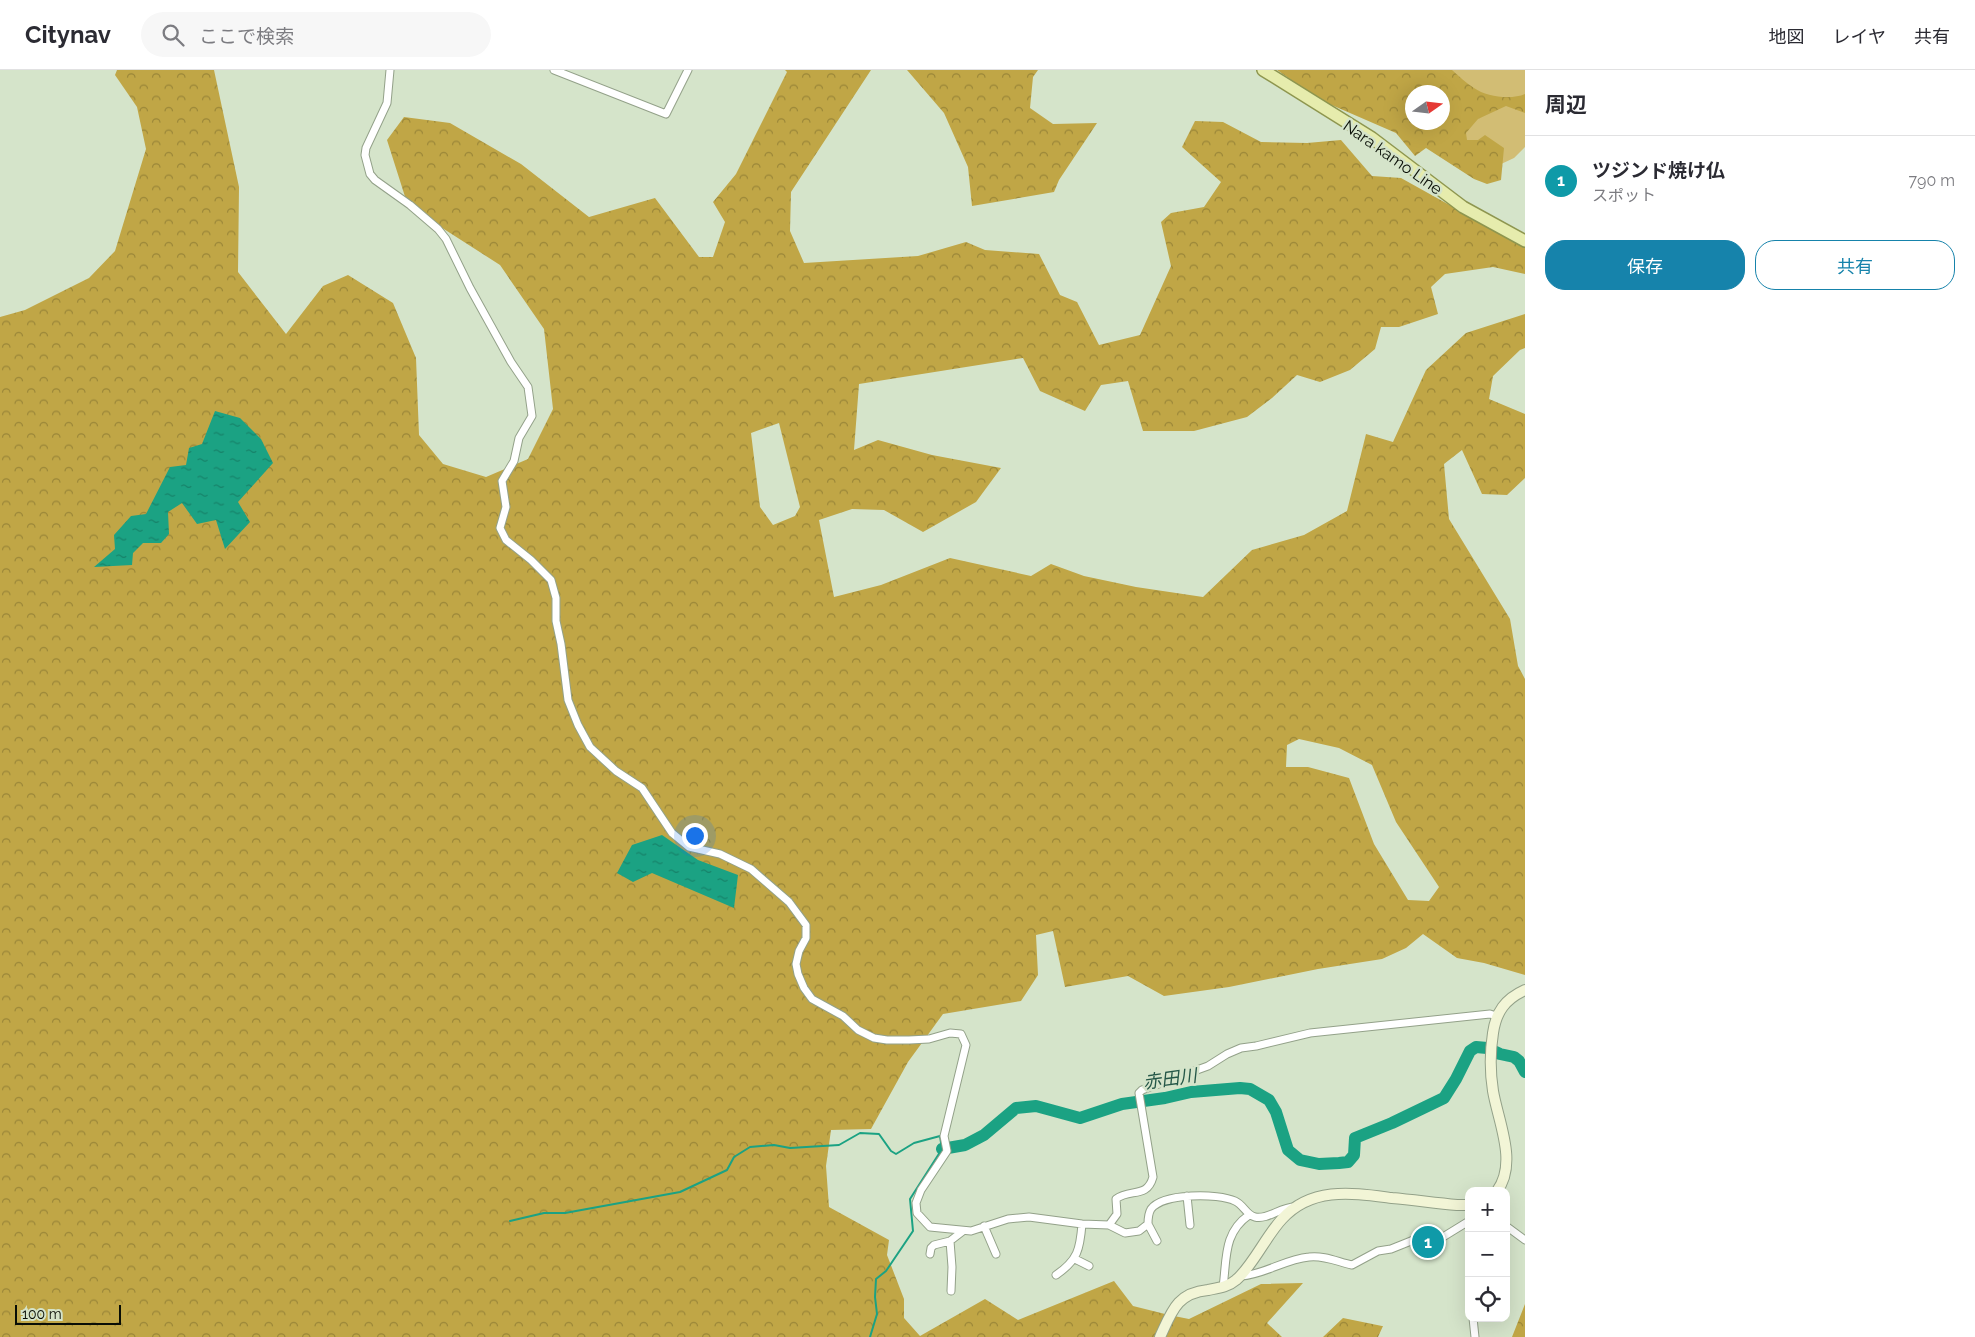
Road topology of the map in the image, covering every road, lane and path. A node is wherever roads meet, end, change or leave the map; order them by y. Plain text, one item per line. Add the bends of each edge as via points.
1 (390, 70) edge
2 (554, 70) edge
3 (688, 70) edge
4 (1264, 70) edge
5 (1525, 241) edge
6 (1525, 990) edge
7 (1496, 1016) junction
8 (1499, 1187) edge
9 (1187, 1196) junction
10 (1465, 1205) edge
11 (1296, 1207) junction
12 (1249, 1215) junction
13 (1465, 1223) edge
14 (1082, 1224) junction
15 (1148, 1224) junction
16 (1109, 1225) junction
17 (1190, 1225) dead end
18 (984, 1226) junction
19 (1510, 1229) edge
20 (963, 1231) junction
21 (1525, 1240) edge
22 (950, 1241) junction
23 (1157, 1241) dead end
24 (930, 1254) dead end
25 (996, 1254) dead end
26 (1075, 1259) junction
27 (1089, 1266) dead end
28 (1056, 1275) dead end
29 (1241, 1276) junction
30 (1223, 1287) junction
31 (951, 1292) dead end
32 (1473, 1322) edge
33 (1160, 1337) edge
34 (1475, 1337) edge

1 - 20 street via 387,103 367,144 367,165 375,180 410,205 446,239 470,288 528,387 532,416 519,438 514,461 502,481 506,507 500,528 506,540 551,580 568,700 578,726 603,761 642,788 672,834 689,847 720,854 751,869 789,902 806,925 806,938 796,964 801,982 812,998 874,1038 909,1040 961,1034 966,1045 944,1136 947,1152 916,1203 917,1213 930,1227
2 - 3 street via 666,114
4 - 5 main road, Nara kamo Line via 1372,138 1463,207
6 - 7 main road via 1510,998
7 - 8 main road via 1491,1057 1493,1090 1506,1158
7 - 16 street via 1490,1014 1310,1033 1241,1048 1208,1066 1142,1090 1140,1105 1153,1176 1146,1190 1116,1199 1117,1214
9 - 12 street via 1234,1200
9 - 15 street via 1157,1203 1150,1210
9 - 17 street
10 - 11 main road via 1349,1193 1319,1196
11 - 12 street via 1285,1207 1264,1218
11 - 29 main road via 1274,1227
12 - 30 street via 1232,1230
13 - 29 street via 1443,1237 1426,1235 1378,1251 1352,1265 1324,1257 1309,1257
14 - 16 street
14 - 18 street via 1029,1216
14 - 26 street
15 - 16 street via 1139,1231 1125,1233
15 - 23 street
18 - 20 street
18 - 25 street
19 - 21 street
20 - 22 street
22 - 24 street via 934,1245
22 - 31 street
26 - 27 street
26 - 28 street
29 - 30 main road
30 - 33 main road via 1184,1296
32 - 34 street

